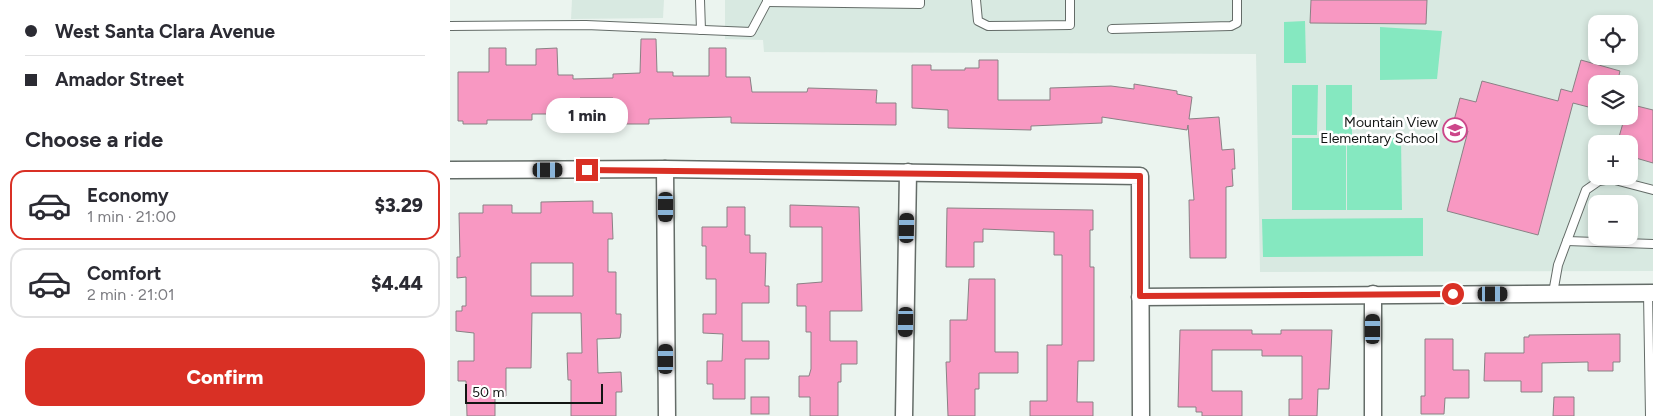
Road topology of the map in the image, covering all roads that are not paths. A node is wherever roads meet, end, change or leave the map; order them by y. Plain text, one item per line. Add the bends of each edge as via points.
1 (700, 0) edge
2 (920, 0) edge
3 (976, 0) edge
4 (1070, 0) edge
5 (1237, 0) edge
6 (767, 1) edge
7 (450, 26) edge
8 (1112, 29) dead end
9 (701, 30) junction
10 (666, 169) junction
11 (450, 170) edge
12 (908, 172) junction
13 (1653, 190) edge
14 (1567, 241) junction
15 (1653, 244) edge
16 (1651, 293) edge
17 (1373, 294) junction
18 (1553, 294) junction
19 (1140, 296) junction
20 (667, 416) edge
21 (904, 416) edge
22 (1141, 416) edge
23 (1373, 416) edge
24 (1650, 416) edge

1 - 9 lane
2 - 6 lane via 920,4
3 - 4 lane via 978,20 988,26 1070,25
5 - 8 lane via 1237,23 1231,26
6 - 9 lane via 751,32
7 - 9 lane via 586,25
10 - 11 street
10 - 12 street
10 - 20 street
12 - 19 street via 1140,176
12 - 21 street
13 - 14 lane via 1611,180 1599,181 1586,190
14 - 15 lane
14 - 18 lane via 1558,265
16 - 18 street
16 - 24 lane
17 - 18 street
17 - 19 street
17 - 23 street
19 - 22 street

